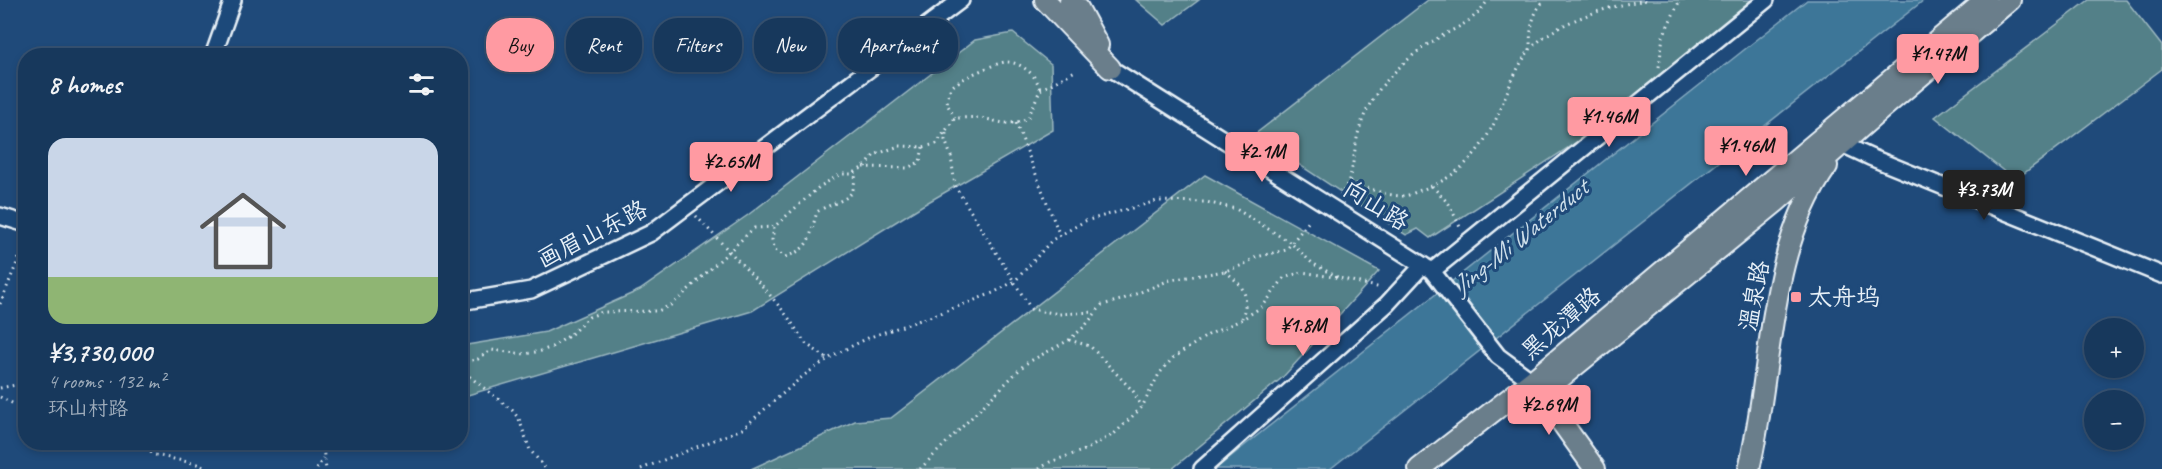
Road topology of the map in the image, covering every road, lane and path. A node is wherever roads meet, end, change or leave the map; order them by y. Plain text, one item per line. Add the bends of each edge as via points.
1 (232, 0) edge
2 (961, 0) edge
3 (1045, 0) edge
4 (1070, 0) edge
5 (1488, 0) edge
6 (1545, 0) edge
7 (1649, 0) edge
8 (1680, 0) edge
9 (1766, 0) edge
10 (1986, 0) edge
11 (2010, 0) edge
12 (216, 48) edge
13 (1530, 50) junction
14 (1110, 68) junction
15 (1658, 69) dead end
16 (1075, 71) dead end
17 (1040, 90) junction
18 (955, 118) junction
19 (1016, 123) junction
20 (946, 131) junction
21 (1836, 138) junction
22 (922, 147) junction
23 (863, 167) junction
24 (856, 171) junction
25 (1432, 186) junction
26 (686, 206) junction
27 (0, 216) edge
28 (1310, 220) dead end
29 (18, 222) edge
30 (774, 227) junction
31 (1060, 236) junction
32 (1291, 243) junction
33 (1459, 249) junction
34 (729, 251) junction
35 (18, 260) edge
36 (1427, 268) junction
37 (1225, 271) junction
38 (2162, 275) edge
39 (1339, 278) junction
40 (1015, 281) junction
41 (1398, 292) junction
42 (468, 302) edge
43 (0, 304) edge
44 (1094, 312) junction
45 (1241, 320) junction
46 (1069, 340) junction
47 (828, 359) junction
48 (468, 363) edge
49 (468, 374) edge
50 (1532, 381) junction
51 (18, 385) edge
52 (0, 388) edge
53 (0, 397) edge
54 (18, 406) edge
55 (1142, 407) junction
56 (148, 450) edge
57 (322, 450) edge
58 (323, 458) junction
59 (208, 469) edge
60 (317, 469) edge
61 (326, 469) edge
62 (546, 469) edge
63 (641, 469) edge
64 (920, 469) edge
65 (1040, 469) edge
66 (1202, 469) edge
67 (1419, 469) edge
68 (1596, 469) edge
69 (1749, 469) edge

1 - 12 street
2 - 26 street, 画眉山东路
3 - 14 main road, 向山路
4 - 14 main road, 向山路
5 - 25 path via 1462,27 1437,38 1398,69 1380,88 1361,121 1350,182 1404,196
6 - 13 path via 1531,26
7 - 13 path via 1621,3 1583,16
8 - 15 path via 1663,36
9 - 33 street
10 - 21 main road, 黑龙潭路
11 - 21 main road, 黑龙潭路
13 - 25 path via 1475,154 1458,172
14 - 36 street, 向山路
16 - 17 path
17 - 18 path via 1030,73 1005,61 959,80 950,88 947,104
17 - 19 path via 1028,118
18 - 19 path
18 - 20 path
19 - 31 path
20 - 22 path via 936,144
20 - 40 path via 955,186
21 - 38 street
21 - 50 main road, 黑龙潭路 via 1776,202 1554,383
21 - 69 main road, 温泉路 via 1803,204 1792,236 1778,293
22 - 23 path via 899,146 874,155
22 - 23 path via 920,162 908,168
23 - 24 path
24 - 30 path via 841,174 819,187
24 - 30 path via 852,192 817,212 801,252 784,257 775,250
25 - 33 path via 1449,204 1461,230
26 - 34 path
26 - 42 street, 画眉山东路 via 651,233 531,290
27 - 29 street
28 - 32 path
30 - 34 path via 754,228
31 - 32 path via 1085,221 1157,201 1206,202 1236,209
31 - 40 path
32 - 37 path via 1286,250 1256,257
32 - 39 path via 1312,263
33 - 36 street
34 - 47 path via 788,317 805,343
34 - 48 path via 673,304 658,311 602,312 589,317 552,347 525,354 491,350
35 - 43 path
36 - 41 street
36 - 50 street, 向山路 via 1498,356
37 - 44 path via 1170,279 1102,305
37 - 45 path via 1242,285 1247,303
39 - 41 path
39 - 45 path via 1302,272 1284,278 1263,306
40 - 44 path via 1031,309 1059,314
40 - 47 path via 962,305 870,337
41 - 66 street
44 - 46 path
45 - 55 path via 1208,335 1173,358 1159,374
46 - 55 path via 1090,346 1133,391
46 - 64 path via 1025,364
47 - 63 path via 742,429
49 - 62 path via 512,410 530,450
50 - 67 main road
50 - 68 main road
51 - 52 path
53 - 54 path
55 - 65 path via 1114,434
56 - 59 path
57 - 58 path
58 - 60 path
58 - 61 path

